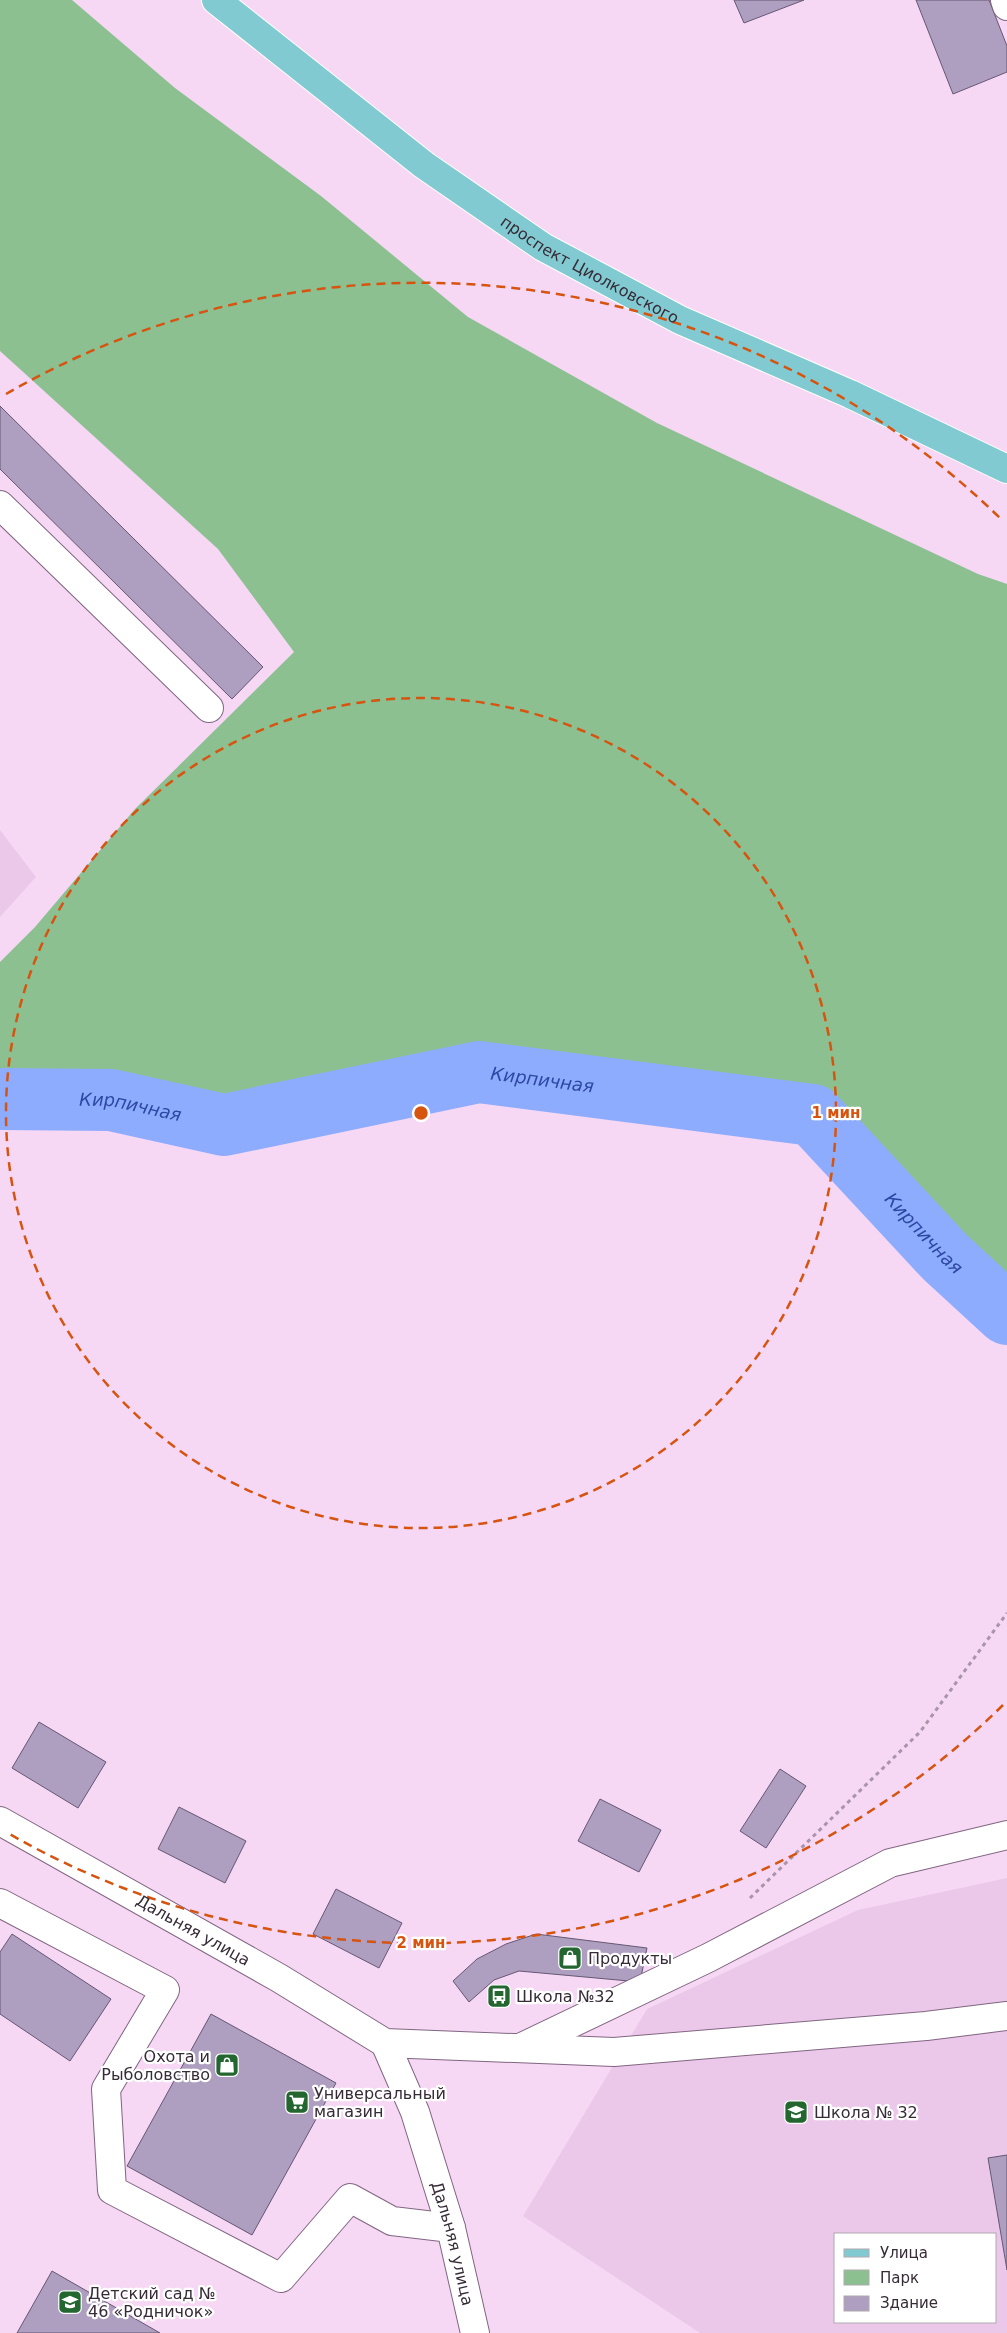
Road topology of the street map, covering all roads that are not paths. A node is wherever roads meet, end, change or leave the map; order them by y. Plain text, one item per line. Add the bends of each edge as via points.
1 (216, 0) edge
2 (1005, 0) edge
3 (1007, 6) edge
4 (1007, 469) edge
5 (0, 505) edge
6 (210, 708) dead end
7 (0, 1821) edge
8 (1007, 1835) edge
9 (0, 1904) edge
10 (1007, 2016) edge
11 (385, 2043) junction
12 (518, 2048) junction
13 (451, 2228) junction
14 (475, 2333) edge

1 - 4 main road, проспект Циолковского via 424,165 543,247 680,320 850,394
2 - 3 street
5 - 6 street
7 - 11 street, Дальняя улица via 280,1978
8 - 12 street via 890,1863 708,1958
9 - 13 street via 165,1990 106,2089 112,2190 281,2278 350,2198 392,2221
10 - 12 street, Дальняя улица via 926,2026 614,2052
11 - 12 street, Дальняя улица
11 - 13 street, Дальняя улица via 415,2112
13 - 14 street, Дальняя улица

